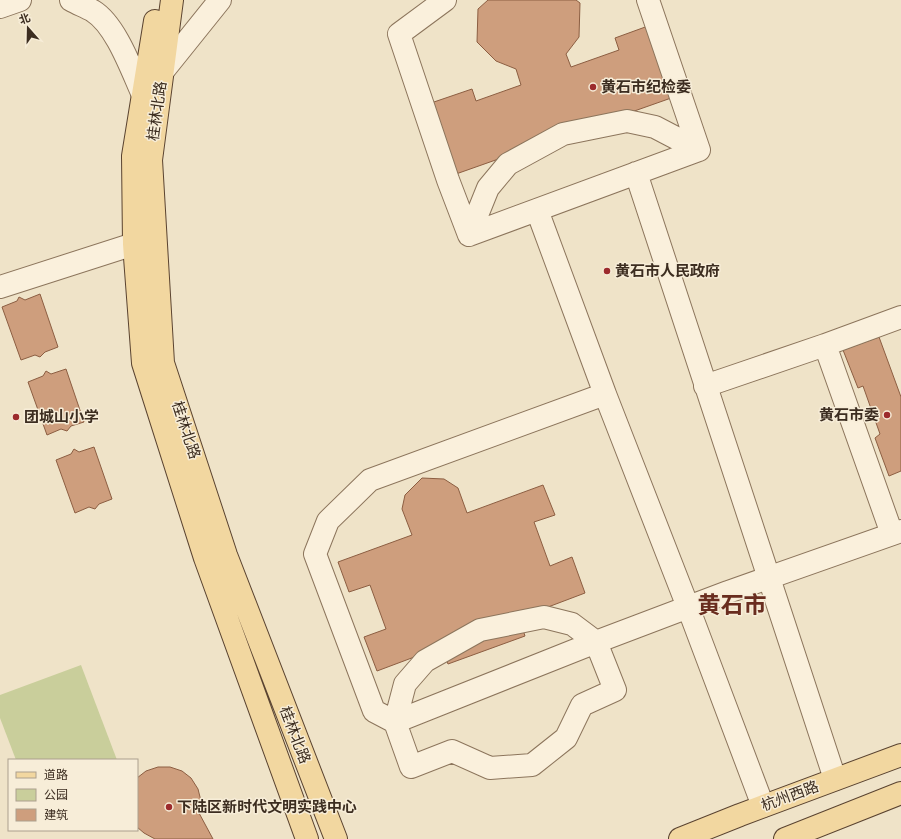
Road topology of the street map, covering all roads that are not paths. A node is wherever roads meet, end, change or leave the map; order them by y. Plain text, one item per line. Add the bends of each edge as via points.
1 (20, 0) edge
2 (71, 0) edge
3 (158, 0) edge
4 (172, 0) edge
5 (220, 0) edge
6 (445, 0) edge
7 (648, 0) edge
8 (0, 7) edge
9 (163, 70) junction
10 (143, 95) junction
11 (699, 150) junction
12 (636, 173) junction
13 (537, 210) junction
14 (469, 235) junction
15 (134, 244) junction
16 (0, 287) edge
17 (901, 317) edge
18 (825, 345) junction
19 (705, 386) junction
20 (605, 394) junction
21 (897, 533) edge
22 (769, 578) junction
23 (688, 607) junction
24 (596, 642) junction
25 (395, 722) junction
26 (901, 755) edge
27 (835, 779) junction
28 (901, 794) edge
29 (323, 806) junction
30 (763, 806) junction
31 (298, 816) junction
32 (297, 839) edge
33 (307, 839) edge
34 (336, 839) edge
35 (353, 839) edge
36 (680, 839) edge
37 (785, 839) edge

1 - 8 street
2 - 10 street via 94,12 106,23 117,39
3 - 10 main road, 桂林北路
4 - 9 main road, 桂林北路
5 - 9 street
6 - 14 street via 399,34
7 - 11 street
9 - 29 main road, 桂林北路 via 151,160 163,363 226,556
10 - 15 main road, 桂林北路 via 133,156
11 - 12 street
11 - 14 street via 655,127 627,121 563,134 508,164 488,188
12 - 13 street
12 - 19 street
13 - 14 street
13 - 20 street
15 - 16 street
15 - 31 main road, 桂林北路 via 144,363 205,558
17 - 18 street
18 - 19 street
18 - 21 street
19 - 22 street
20 - 23 street
20 - 25 street via 370,480 328,521 315,554 374,711
21 - 22 street
22 - 23 street
22 - 27 street
23 - 24 street
23 - 30 street
24 - 25 street
24 - 25 street via 572,624 544,617 480,630 425,661 405,684
24 - 25 street via 615,690 582,705 566,738 532,765 490,768 452,751 411,767
26 - 27 main road, 杭州西路
27 - 30 main road, 杭州西路
28 - 37 main road
29 - 34 main road, 桂林北路
29 - 35 main road
30 - 36 main road, 杭州西路
31 - 32 main road
31 - 33 main road, 桂林北路

